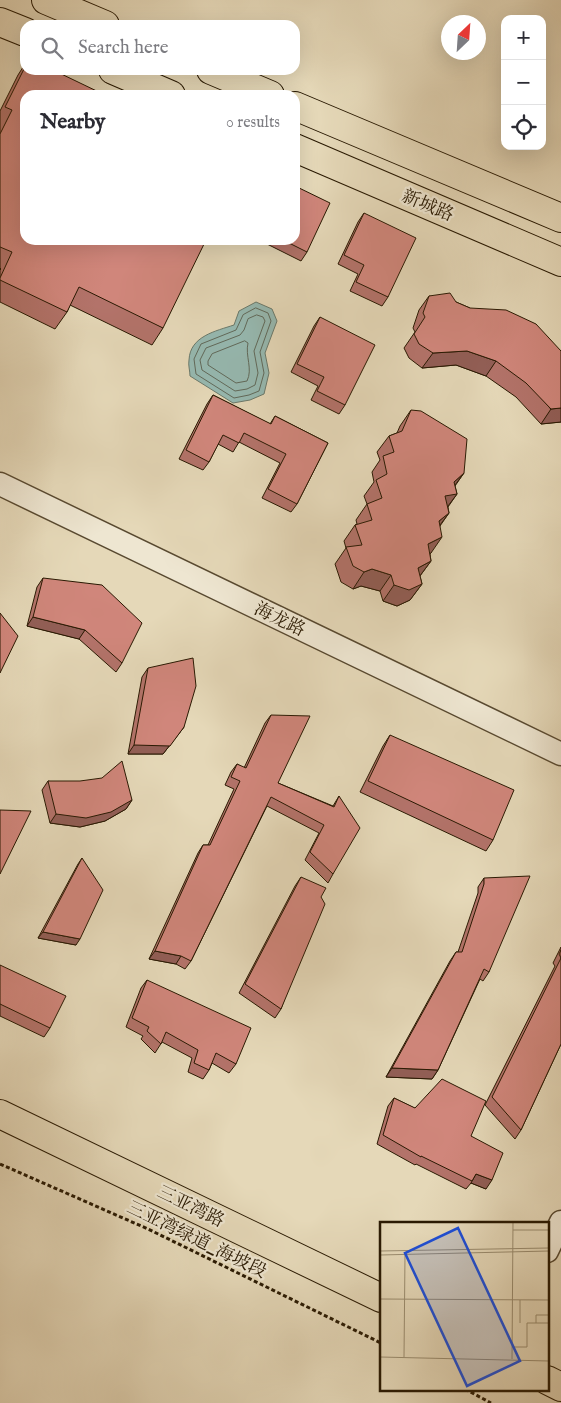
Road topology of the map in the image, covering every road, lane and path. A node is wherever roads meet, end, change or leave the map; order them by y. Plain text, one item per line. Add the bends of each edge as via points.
1 (46, 0) edge
2 (93, 20) edge
3 (0, 22) edge
4 (20, 30) edge
5 (125, 75) edge
6 (223, 75) edge
7 (159, 90) edge
8 (258, 90) edge
9 (300, 108) edge
10 (300, 150) edge
11 (561, 218) edge
12 (561, 262) edge
13 (0, 484) edge
14 (561, 754) edge
15 (0, 1114) edge
16 (0, 1164) edge
17 (561, 1222) edge
18 (552, 1250) edge
19 (380, 1298) edge
20 (380, 1343) edge
21 (548, 1380) edge
22 (561, 1387) edge
23 (467, 1390) edge
24 (491, 1403) edge

1 - 2 main road
3 - 4 main road
5 - 7 main road
6 - 8 main road
9 - 11 main road
10 - 12 main road, 新城路
13 - 14 street, 海龙路
15 - 19 main road, 三亚湾路
16 - 20 path, 三亚湾绿道_海坡段 via 148,1229
17 - 18 street
21 - 22 main road
23 - 24 path

